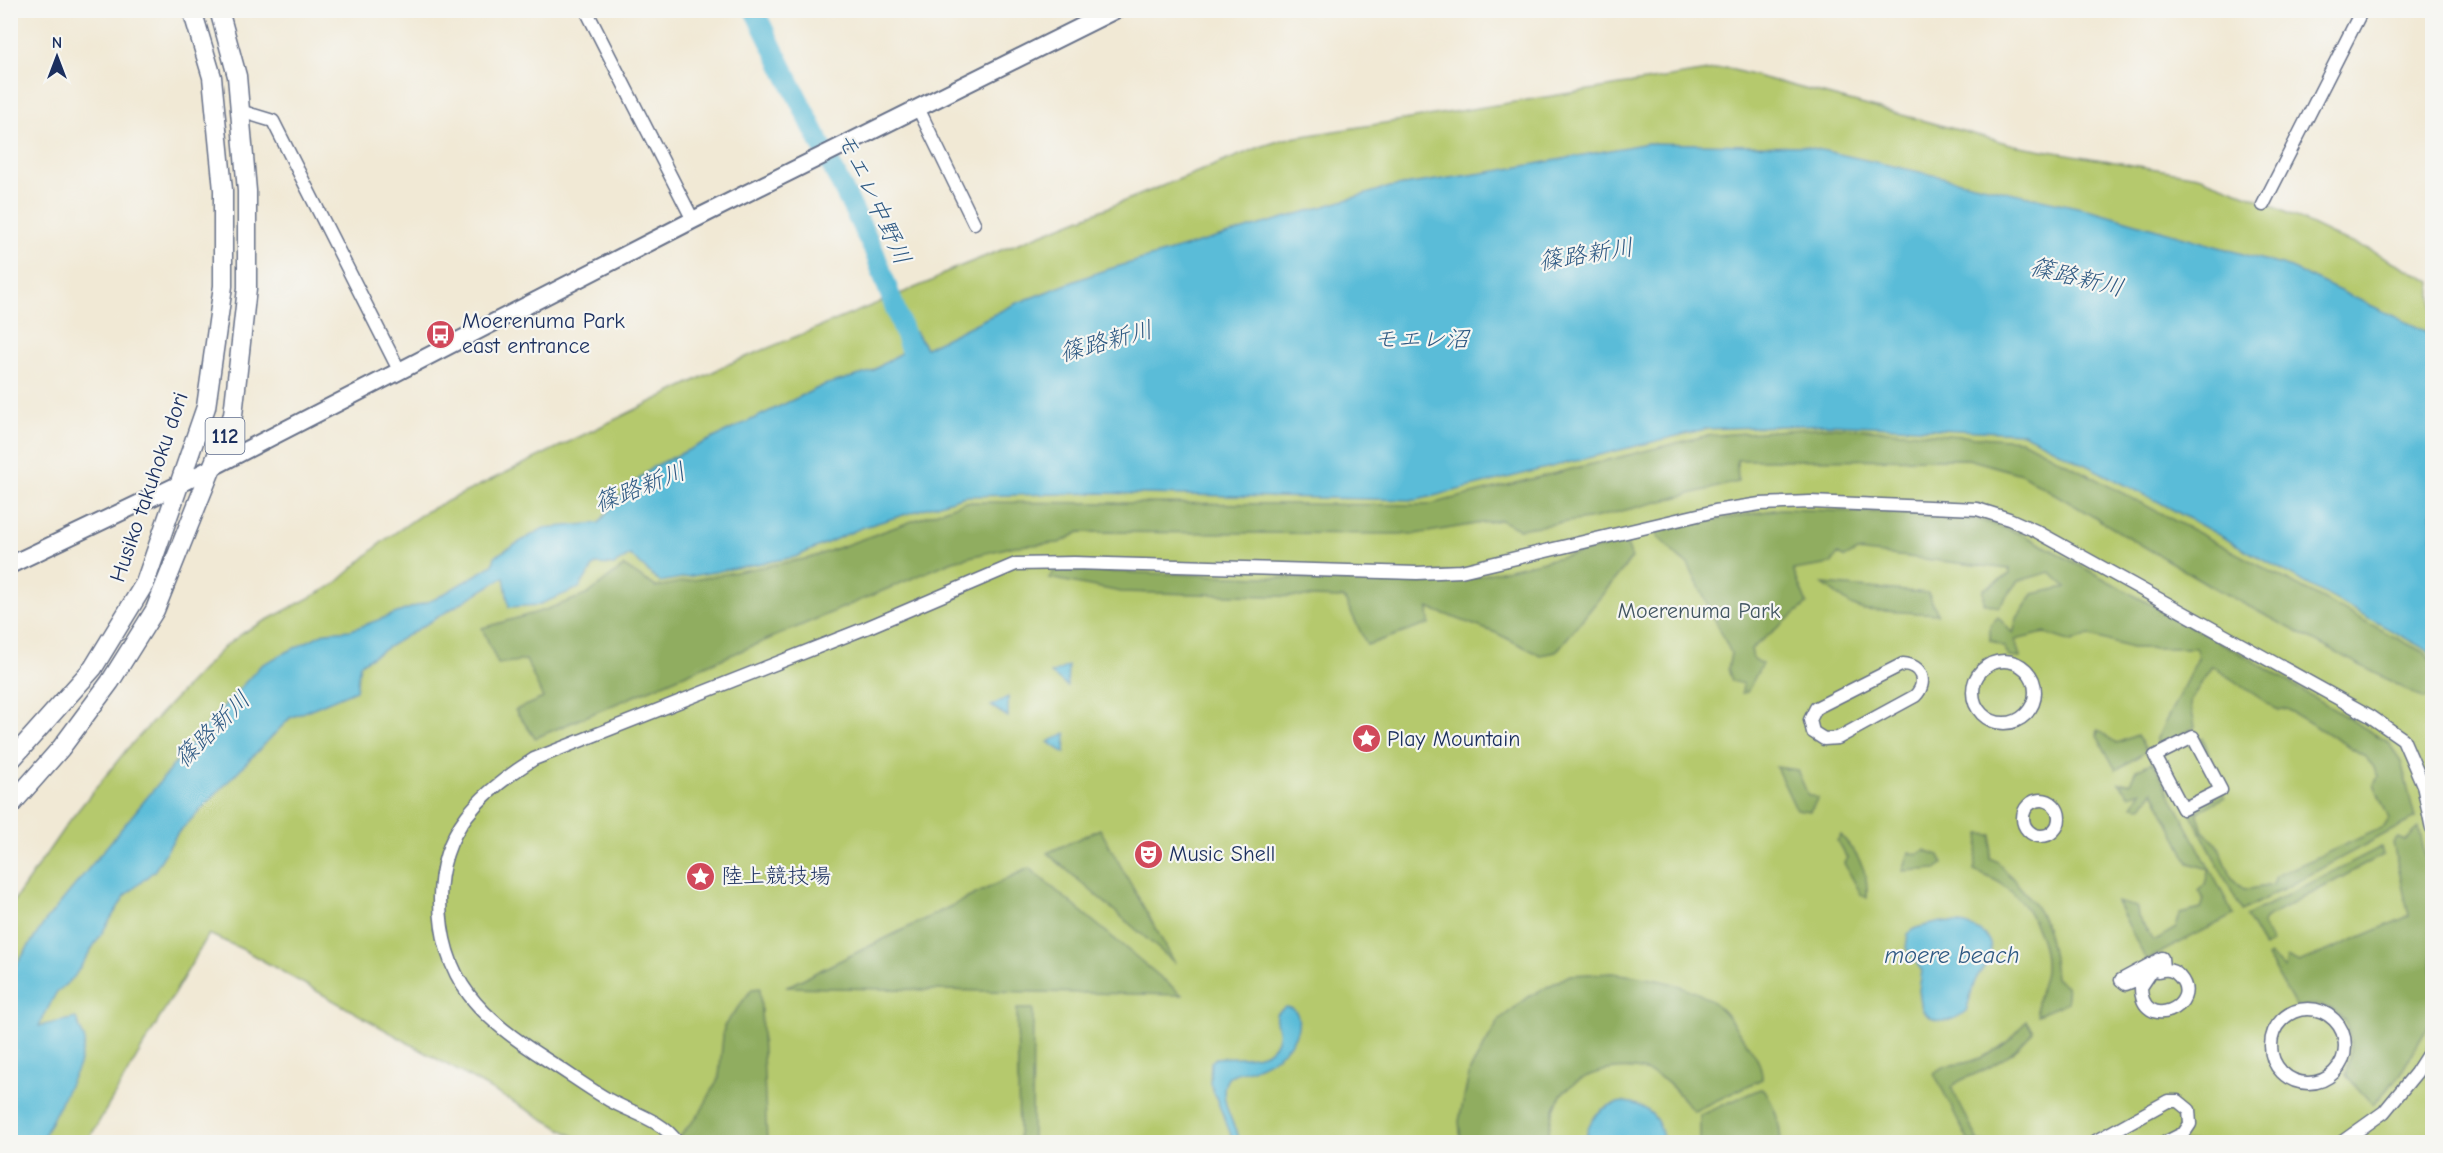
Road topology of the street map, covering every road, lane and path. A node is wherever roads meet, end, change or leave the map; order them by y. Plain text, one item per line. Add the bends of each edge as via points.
1 (192, 10) edge
2 (219, 10) edge
3 (586, 10) edge
4 (1115, 10) edge
5 (2362, 10) edge
6 (918, 108) junction
7 (240, 111) junction
8 (2263, 206) dead end
9 (693, 220) junction
10 (974, 223) dead end
11 (400, 372) junction
12 (213, 467) junction
13 (180, 484) junction
14 (10, 565) edge
15 (2016, 721) joint
16 (1838, 738) joint
17 (10, 761) edge
18 (10, 806) edge
19 (2183, 809) joint
20 (2433, 829) edge
21 (2145, 967) joint
22 (2285, 1016) joint
23 (2433, 1048) edge
24 (677, 1143) edge
25 (2094, 1143) edge
26 (2166, 1143) edge
27 (2342, 1143) edge

1 - 13 main road, Husiko takuhoku dori / 112 via 212,77 223,190 223,286 206,407
2 - 7 main road, Husiko takuhoku dori / 112 via 237,76
3 - 9 street
4 - 6 street
5 - 8 street
6 - 9 street
6 - 10 street
7 - 11 street via 273,122
7 - 12 main road, Husiko takuhoku dori / 112 via 247,191 247,288 233,415
9 - 11 street
11 - 12 street
12 - 13 street
12 - 18 main road, Husiko takuhoku dori / 112 via 155,610 110,682 61,748
13 - 14 street
13 - 17 main road, Husiko takuhoku dori / 112 via 146,583 93,668
15 - 15 street via 2033,703 2032,678 2013,663 1989,665 1974,683 1976,706 1993,721
16 - 16 street via 1916,696 1923,685 1918,669 1911,665 1896,666 1816,708 1810,720 1813,732 1824,740
19 - 19 street via 2155,756 2193,737 2221,790
20 - 24 street via 2423,785 2403,739 2370,716 2036,531 1977,509 1810,502 1760,504 1714,511 1461,571 1016,564 866,628 534,759 498,782 458,827 442,872 441,924 446,950 464,990 505,1032 609,1100 661,1126
21 - 21 street via 2121,980 2126,984 2149,975 2141,987 2147,1006 2159,1012 2174,1010 2184,999 2181,978 2168,969 2158,971 2163,968 2162,958
22 - 22 street via 2307,1008 2330,1015 2338,1023 2346,1045 2344,1056 2331,1075 2312,1083 2282,1073 2271,1044 2273,1033
23 - 27 street via 2384,1112
25 - 26 street via 2168,1101 2178,1101 2189,1110 2190,1124 2184,1133

